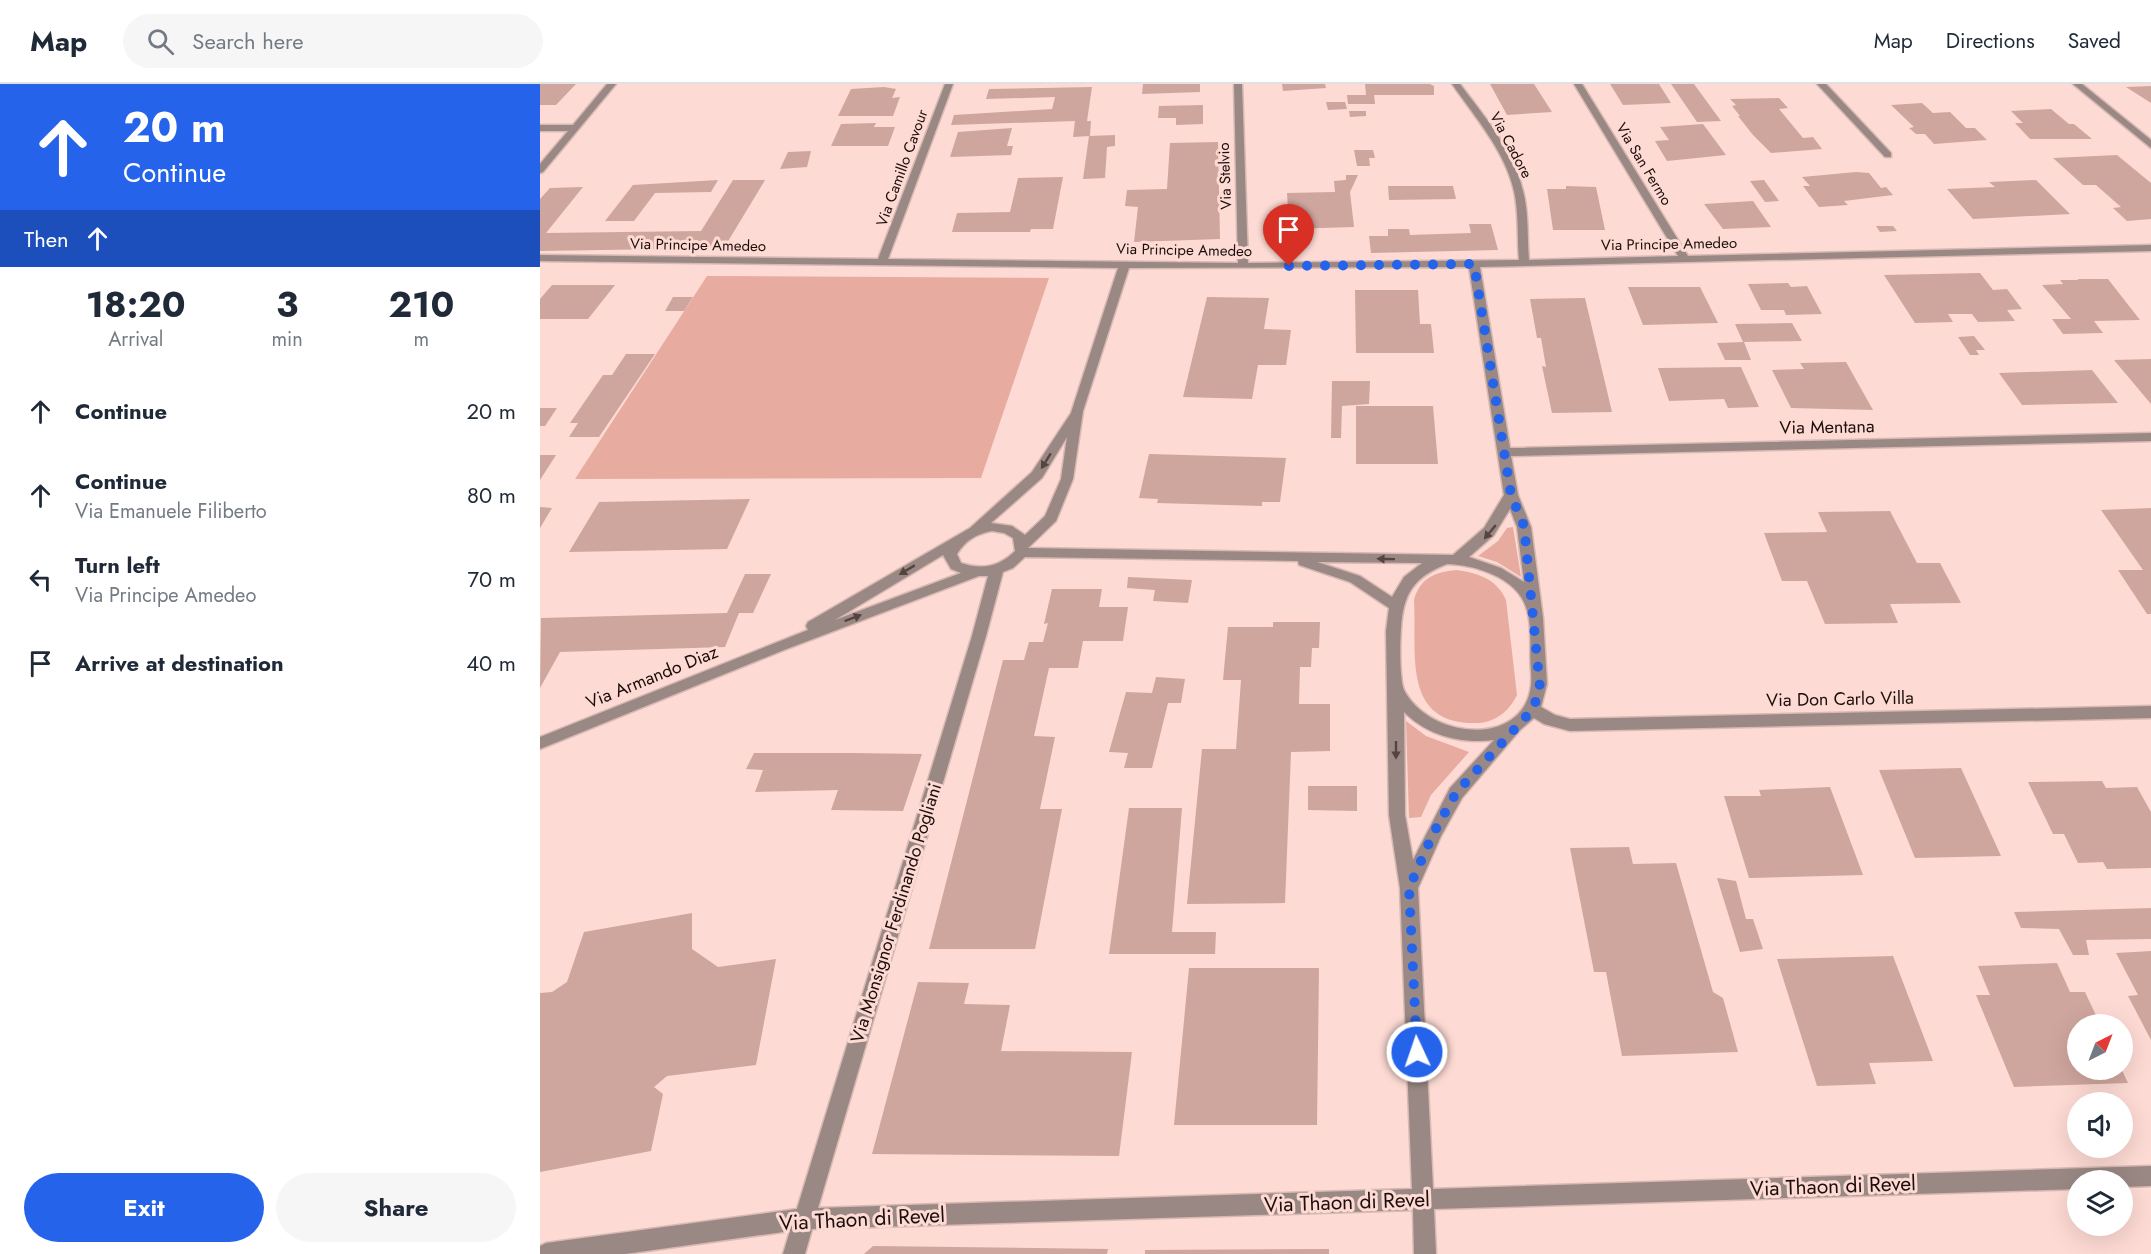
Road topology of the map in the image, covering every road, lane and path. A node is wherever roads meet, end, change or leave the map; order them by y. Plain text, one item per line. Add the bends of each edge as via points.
1 (612, 84) edge
2 (949, 84) edge
3 (1238, 84) edge
4 (1456, 84) edge
5 (1578, 84) edge
6 (1821, 84) edge
7 (2077, 84) edge
8 (540, 128) edge
9 (576, 128) junction
10 (2151, 145) edge
11 (1888, 155) dead end
12 (540, 170) edge
13 (2151, 248) edge
14 (540, 258) edge
15 (1685, 259) junction
16 (882, 262) junction
17 (1125, 263) junction
18 (1524, 263) junction
19 (1474, 264) junction
20 (1243, 266) junction
21 (1077, 411) junction
22 (2151, 437) edge
23 (1504, 452) junction
24 (1511, 495) junction
25 (975, 530) junction
26 (958, 540) junction
27 (1022, 549) junction
28 (1290, 558) junction
29 (1451, 559) junction
30 (996, 571) junction
31 (974, 573) junction
32 (1394, 605) junction
33 (1533, 605) junction
34 (779, 646) junction
35 (1396, 691) junction
36 (1533, 709) junction
37 (2151, 712) edge
38 (1517, 724) junction
39 (540, 743) edge
40 (1409, 888) junction
41 (2151, 1176) edge
42 (1424, 1200) junction
43 (804, 1219) junction
44 (546, 1254) edge
45 (794, 1254) edge
46 (1425, 1254) edge

1 - 9 street
2 - 16 street, Via Camillo Cavour
3 - 20 street, Via Stelvio
4 - 18 street, Via Cadore via 1485,126 1518,189
5 - 15 street, Via San Fermo
6 - 11 street
7 - 10 street
8 - 9 street
9 - 12 street
13 - 15 street, Via Principe Amedeo
14 - 16 street, Via Principe Amedeo
15 - 18 street, Via Principe Amedeo
16 - 17 street, Via Principe Amedeo
17 - 20 street, Via Principe Amedeo
17 - 21 street
18 - 19 street, Via Principe Amedeo
19 - 20 street, Via Principe Amedeo
19 - 23 street
21 -> 25 street via 1037,475
21 - 27 street via 1066,479 1051,518
22 - 23 street, Via Mentana
23 - 24 street
24 -> 29 street via 1483,541
24 - 33 street via 1524,526
25 - 26 street
25 - 27 street via 1008,529 1019,536
26 - 31 street via 950,554 957,566
26 -> 34 street, Via Armando Diaz
27 - 28 street
27 - 30 street via 1012,563
29 -> 28 street
28 - 32 street via 1355,579
29 - 32 street via 1420,569 1407,580
29 - 33 street via 1496,571 1522,590
30 - 31 street
30 - 43 street, Via Monsignor Ferdinando Pogliani
34 -> 31 street, Via Armando Diaz
32 - 35 street
33 - 36 street via 1540,688
34 - 39 street, Via Armando Diaz
35 - 38 street via 1422,719 1445,731 1473,737 1496,734
35 -> 40 street via 1397,815
36 - 37 street, Via Don Carlo Villa via 1550,720 1570,724
36 - 38 street
38 - 40 street via 1456,793
40 - 42 street
41 - 42 street, Via Thaon di Revel
42 - 43 street, Via Thaon di Revel
42 - 46 street
43 - 44 street, Via Thaon di Revel
43 - 45 street, Via Monsignor Ferdinando Pogliani

